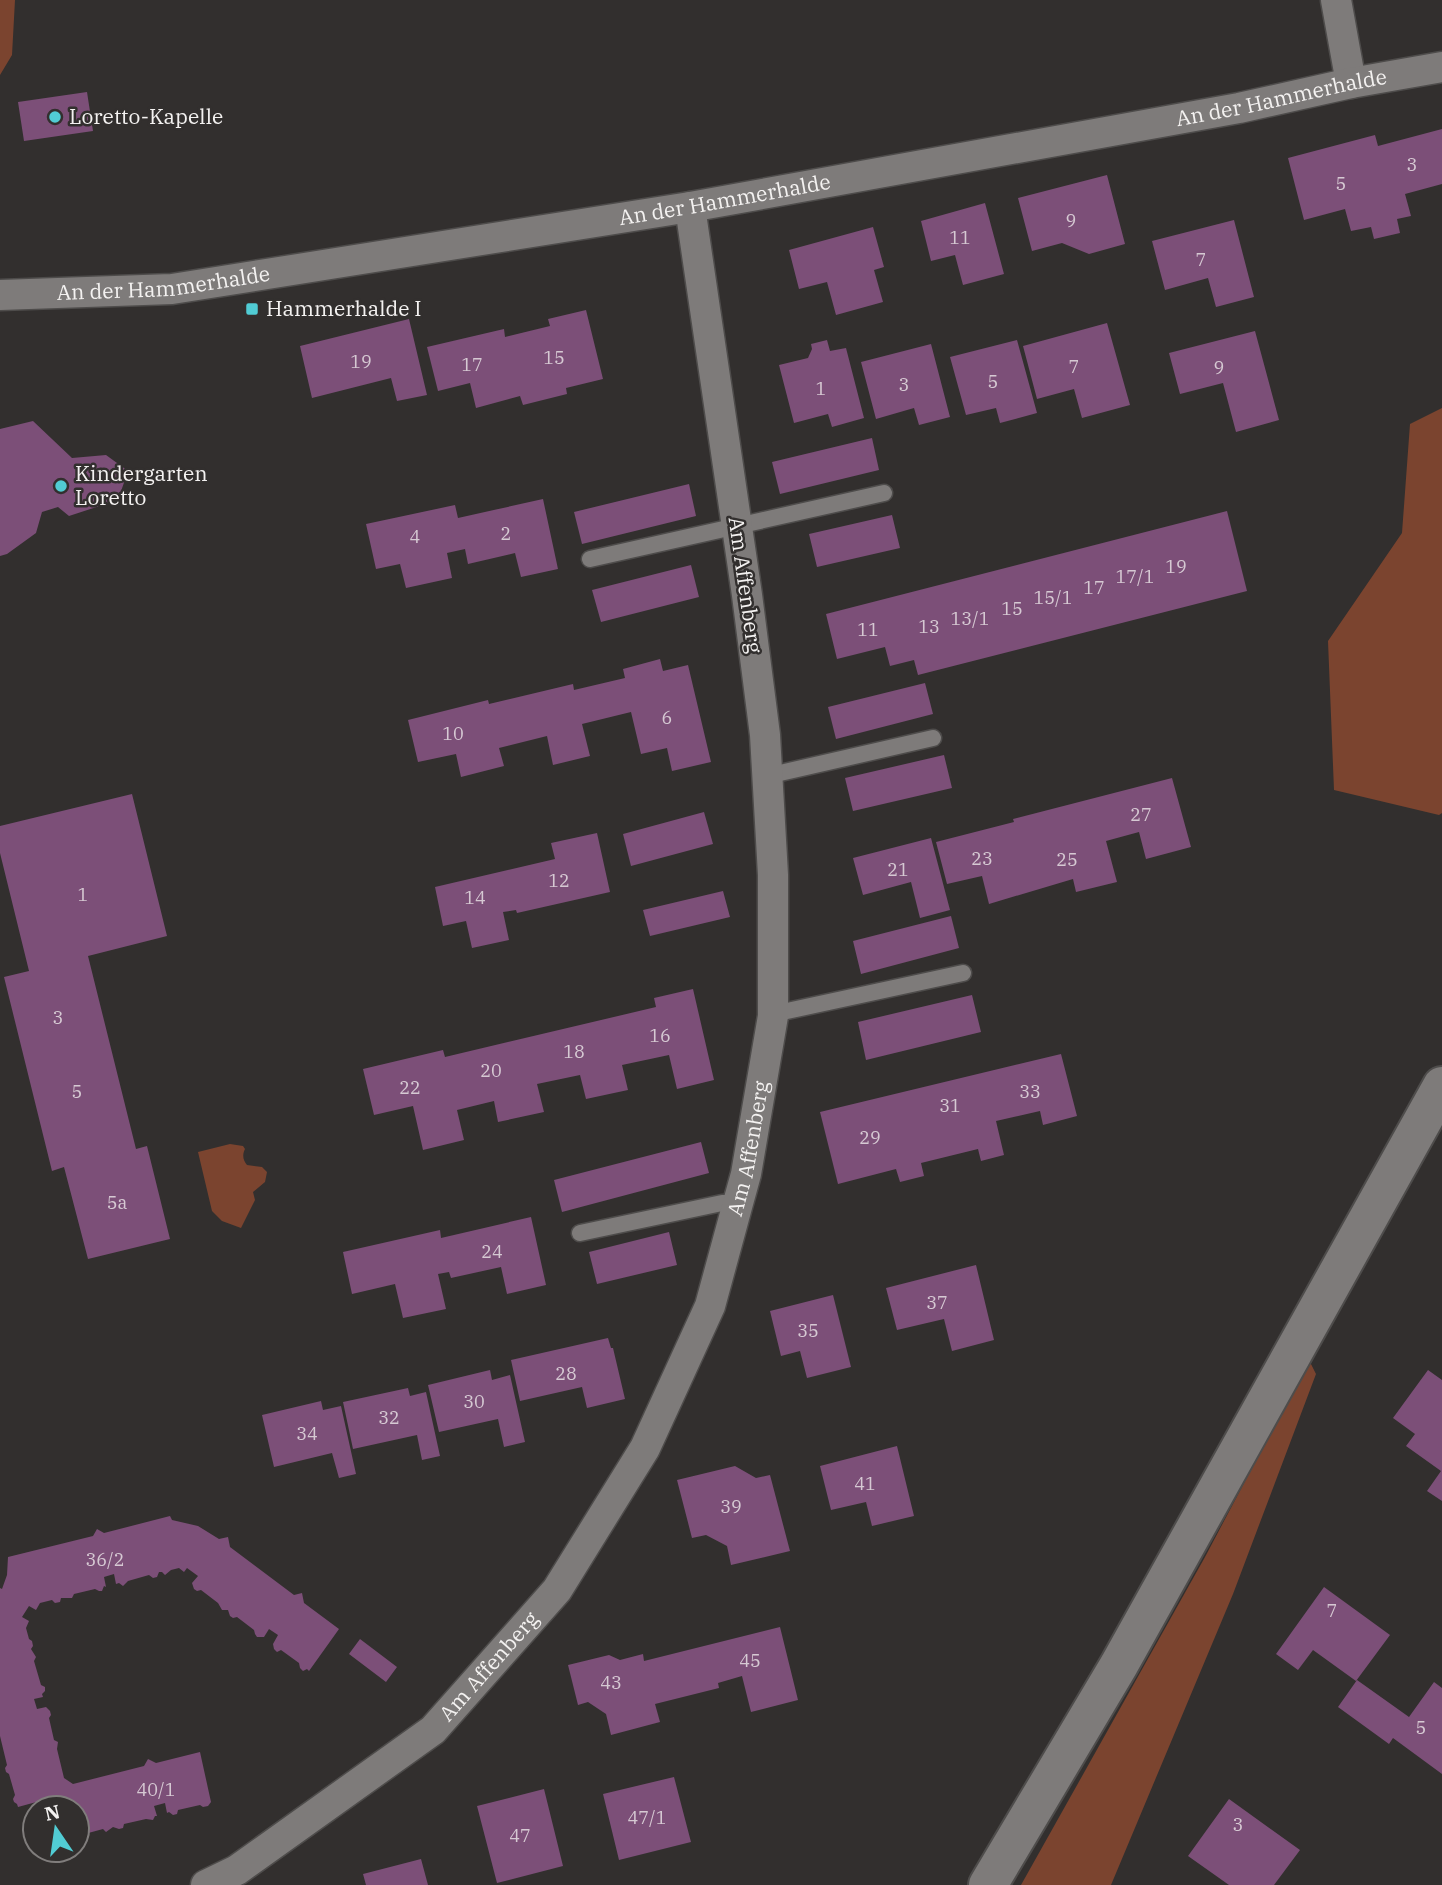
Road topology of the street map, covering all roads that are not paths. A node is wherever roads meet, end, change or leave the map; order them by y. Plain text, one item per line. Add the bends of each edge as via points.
1 (1336, 0) edge
2 (1442, 67) edge
3 (1350, 82) junction
4 (690, 207) junction
5 (0, 295) edge
6 (884, 493) dead end
7 (737, 526) junction
8 (590, 559) dead end
9 (933, 738) dead end
10 (767, 776) junction
11 (963, 973) dead end
12 (773, 1014) junction
13 (1442, 1086) edge
14 (738, 1203) junction
15 (580, 1233) dead end
16 (206, 1885) edge
17 (988, 1885) edge

1 - 3 street
2 - 3 street, An der Hammerhalde
3 - 4 street, An der Hammerhalde via 1239,108
4 - 5 street, An der Hammerhalde via 172,289
4 - 7 street, Am Affenberg
6 - 7 lane
7 - 8 lane
7 - 10 street, Am Affenberg
9 - 10 lane
10 - 12 street, Am Affenberg via 773,875
11 - 12 lane
12 - 14 street, Am Affenberg
13 - 17 main road via 1119,1665
14 - 15 lane
14 - 16 street, Am Affenberg via 709,1306 645,1448 557,1590 433,1730 237,1870

